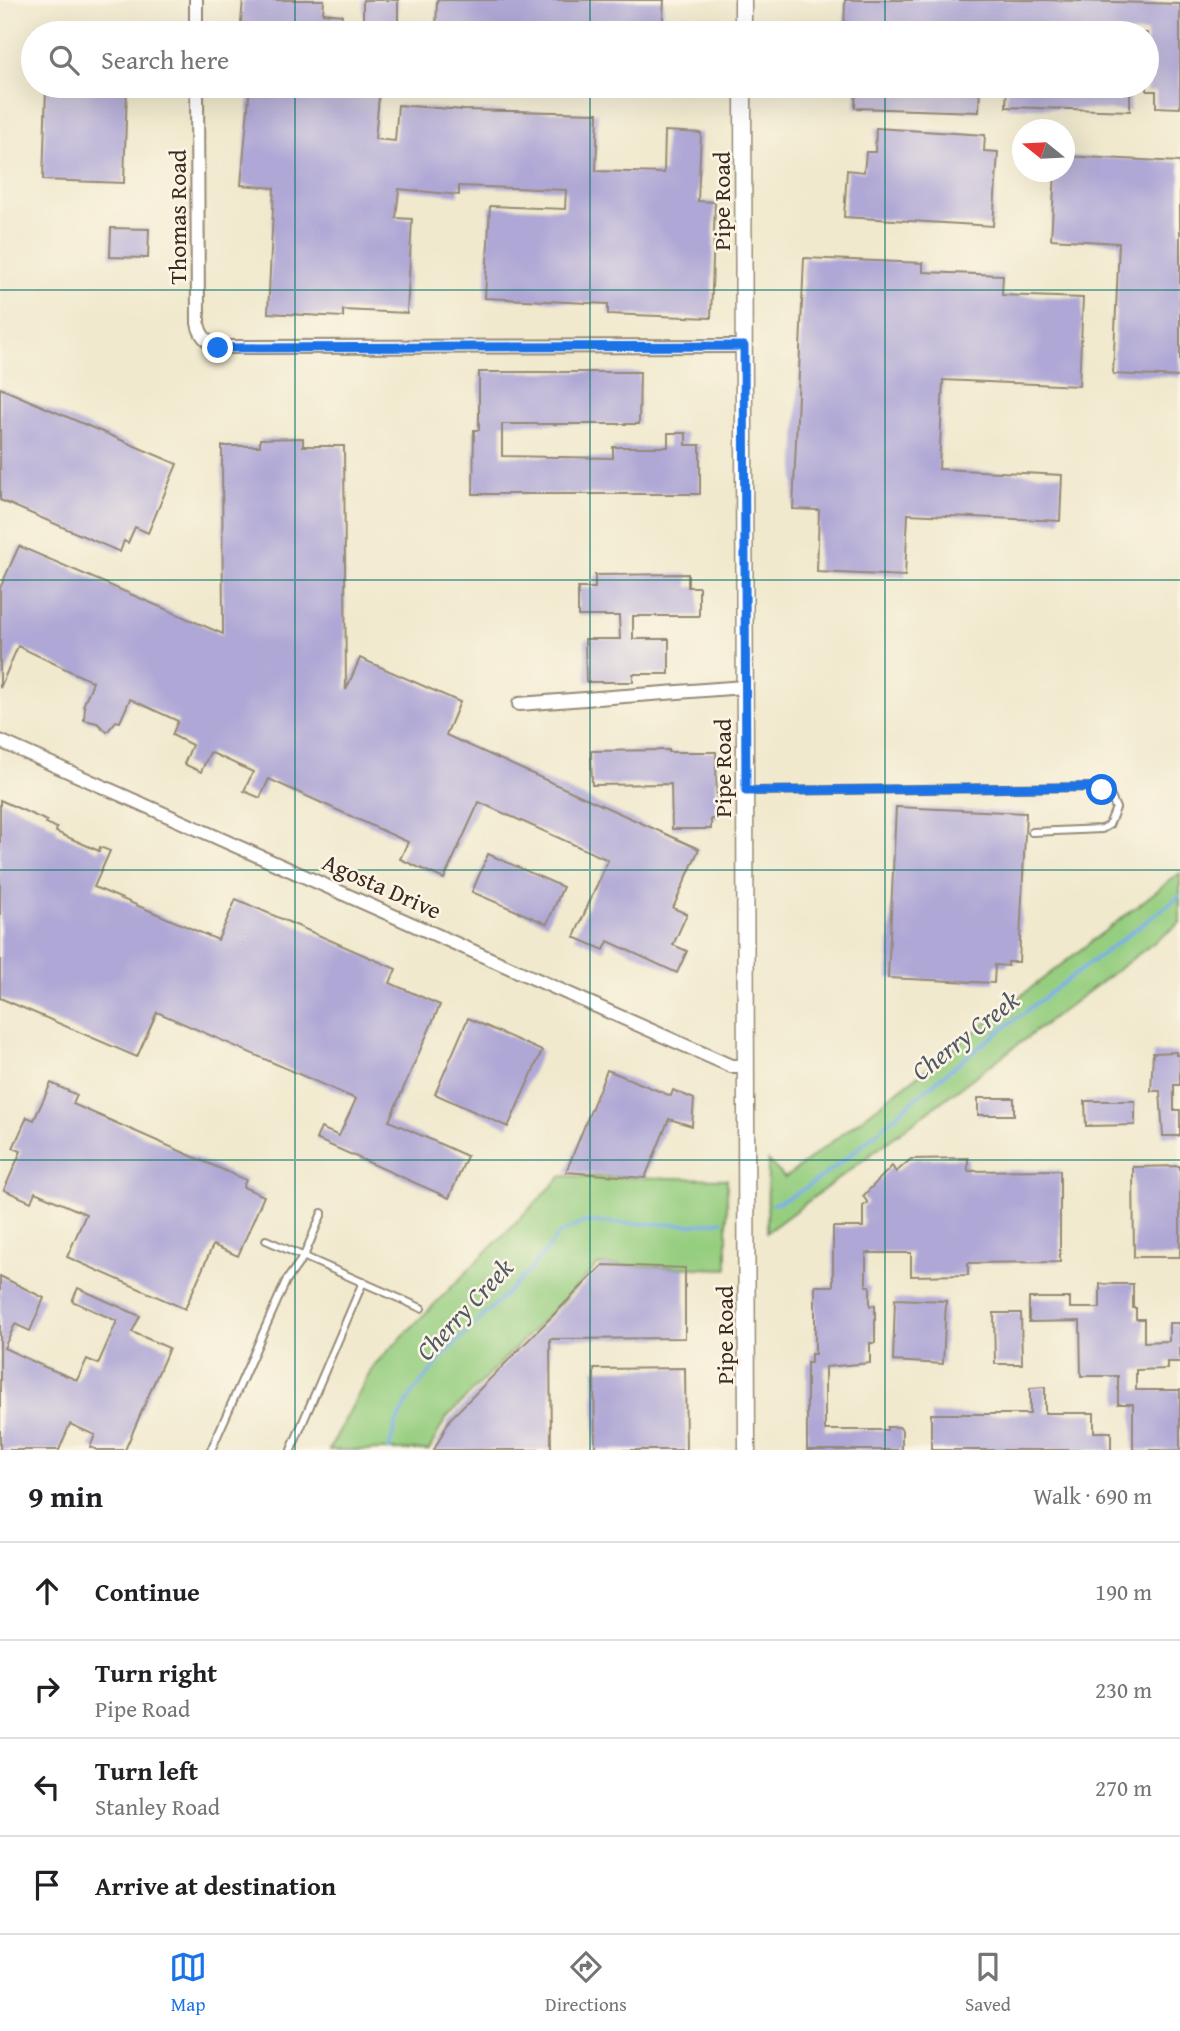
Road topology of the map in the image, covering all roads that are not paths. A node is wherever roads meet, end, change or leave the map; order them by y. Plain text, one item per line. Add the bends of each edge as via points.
1 (196, 0) edge
2 (743, 0) edge
3 (196, 21) edge
4 (743, 21) edge
5 (197, 98) edge
6 (743, 98) edge
7 (744, 346) junction
8 (744, 687) junction
9 (519, 704) dead end
10 (0, 741) edge
11 (746, 791) junction
12 (1032, 832) dead end
13 (746, 1066) junction
14 (322, 1213) dead end
15 (266, 1240) dead end
16 (303, 1256) junction
17 (363, 1282) junction
18 (421, 1308) dead end
19 (211, 1450) edge
20 (291, 1450) edge
21 (747, 1450) edge

1 - 3 street
2 - 4 street
5 - 7 street, Thomas Road via 198,323 210,344 218,348
6 - 7 street, Pipe Road
7 - 8 street, Pipe Road
8 - 9 street
8 - 11 street, Pipe Road
10 - 13 street, Agosta Drive via 731,1066
11 - 12 lane via 1095,787 1111,797 1116,808 1110,825 1102,830
11 - 13 street, Pipe Road
13 - 21 street, Pipe Road
14 - 16 lane
15 - 16 lane
16 - 17 lane
16 - 19 lane via 286,1282
17 - 18 lane
17 - 20 lane

